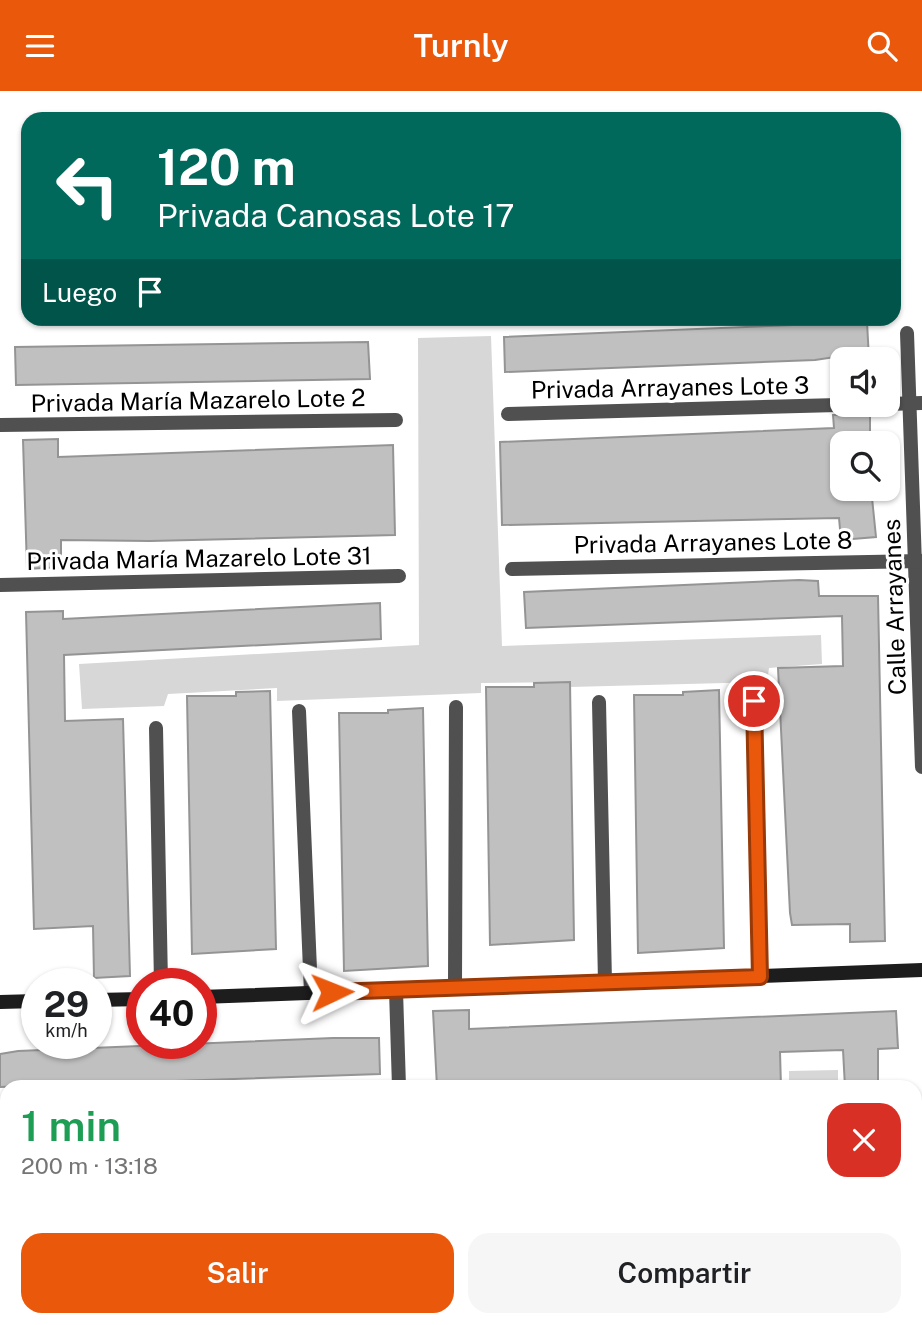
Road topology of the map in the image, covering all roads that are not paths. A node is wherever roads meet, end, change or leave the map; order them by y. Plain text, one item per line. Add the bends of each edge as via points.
1 (907, 333) dead end
2 (916, 403) edge
3 (830, 405) edge
4 (508, 414) dead end
5 (396, 420) dead end
6 (0, 425) edge
7 (919, 561) edge
8 (512, 569) dead end
9 (399, 576) dead end
10 (0, 585) edge
11 (754, 701) dead end
12 (599, 702) dead end
13 (456, 707) dead end
14 (299, 711) dead end
15 (156, 728) dead end
16 (922, 767) edge
17 (161, 968) edge
18 (922, 970) edge
19 (760, 977) junction
20 (605, 982) junction
21 (455, 988) junction
22 (396, 990) junction
23 (311, 993) junction
24 (217, 996) edge
25 (21, 1001) edge
26 (0, 1002) edge
27 (398, 1080) edge

1 - 2 street, Calle Arrayanes
2 - 7 street, Calle Arrayanes
3 - 4 street, Privada Arrayanes Lote 3
5 - 6 street, Privada María Mazarelo Lote 2
7 - 8 street, Privada Arrayanes Lote 8
7 - 16 street, Calle Arrayanes
9 - 10 street, Privada María Mazarelo Lote 31
11 - 19 street
12 - 20 street
13 - 21 street
14 - 23 street
15 - 17 street
18 - 19 street
19 - 20 street
20 - 21 street
21 - 22 street
22 - 23 street
22 - 27 street
23 - 24 street
25 - 26 street

